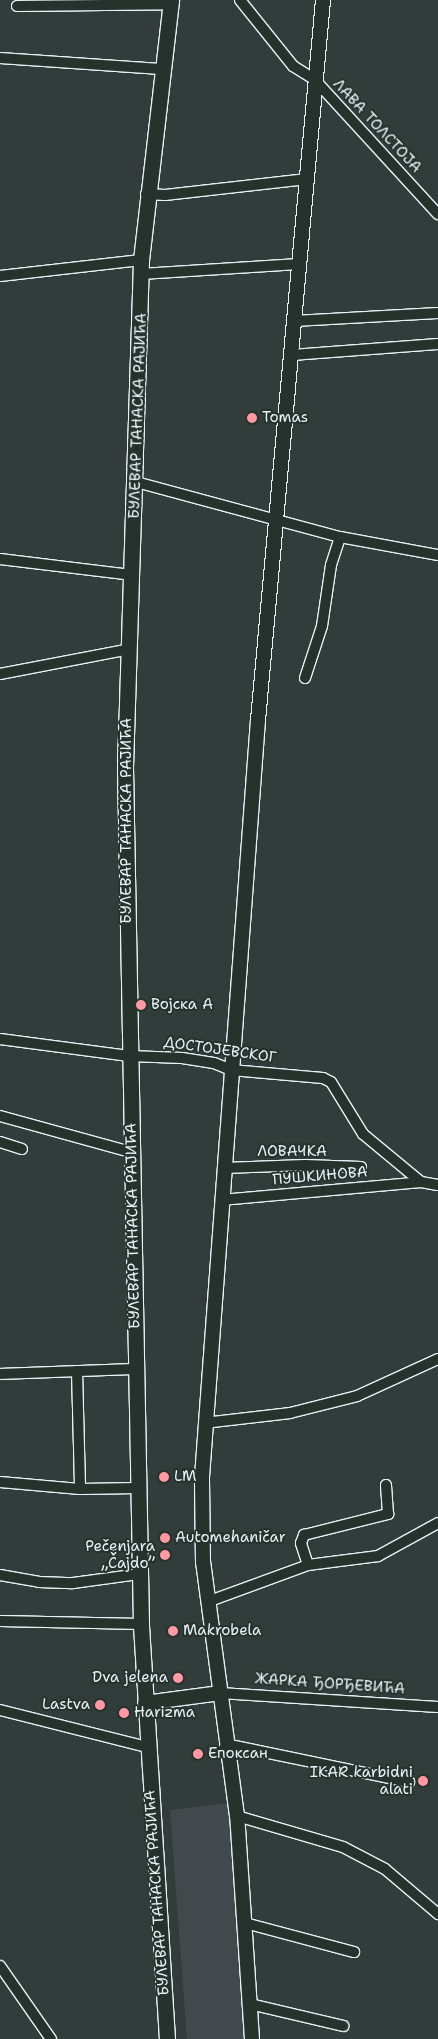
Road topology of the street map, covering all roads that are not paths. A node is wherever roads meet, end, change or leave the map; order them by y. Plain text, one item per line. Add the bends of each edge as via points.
1 (240, 0) edge
2 (323, 0) edge
3 (170, 2) edge
4 (17, 6) dead end
5 (0, 58) edge
6 (161, 69) junction
7 (315, 80) junction
8 (307, 179) junction
9 (146, 194) junction
10 (438, 214) edge
11 (299, 264) junction
12 (141, 267) junction
13 (0, 276) edge
14 (438, 312) edge
15 (294, 321) junction
16 (438, 344) edge
17 (292, 355) junction
18 (136, 482) junction
19 (278, 521) junction
20 (340, 537) junction
21 (438, 555) edge
22 (0, 559) edge
23 (133, 575) junction
24 (130, 649) junction
25 (0, 674) edge
26 (305, 678) dead end
27 (0, 1039) edge
28 (129, 1056) junction
29 (230, 1070) junction
30 (0, 1116) edge
31 (0, 1142) edge
32 (22, 1149) dead end
33 (132, 1152) junction
34 (361, 1167) dead end
35 (224, 1168) junction
36 (421, 1182) junction
37 (438, 1185) edge
38 (221, 1200) junction
39 (438, 1360) edge
40 (135, 1369) junction
41 (77, 1371) junction
42 (0, 1374) edge
43 (204, 1423) junction
44 (0, 1482) edge
45 (386, 1485) dead end
46 (137, 1488) junction
47 (80, 1489) junction
48 (438, 1523) edge
49 (308, 1565) junction
50 (140, 1574) junction
51 (0, 1575) edge
52 (208, 1602) junction
53 (0, 1621) edge
54 (141, 1624) junction
55 (220, 1693) junction
56 (145, 1703) junction
57 (438, 1707) edge
58 (0, 1710) edge
59 (230, 1745) junction
60 (147, 1747) junction
61 (409, 1782) dead end
62 (237, 1816) junction
63 (438, 1914) edge
64 (245, 1923) junction
65 (354, 1952) dead end
66 (0, 1966) edge
67 (250, 2004) junction
68 (343, 2026) dead end
69 (51, 2039) edge
70 (167, 2039) edge
71 (252, 2039) edge

1 - 7 street via 293,66
2 - 7 street
3 - 4 street
3 - 6 main road, БУЛЕВАР ТАНАСКА РАЈИЋА
5 - 6 street
6 - 9 main road, БУЛЕВАР ТАНАСКА РАЈИЋА
7 - 8 street
7 - 10 street, ЛАВА ТОЛСТОЈА
8 - 9 street via 166,195
8 - 11 street
9 - 12 main road, БУЛЕВАР ТАНАСКА РАЈИЋА
11 - 12 street
11 - 15 street
12 - 13 street
12 - 18 main road, БУЛЕВАР ТАНАСКА РАЈИЋА
14 - 15 street
15 - 17 street
16 - 17 street
17 - 19 street
18 - 19 street
18 - 23 main road, БУЛЕВАР ТАНАСКА РАЈИЋА
19 - 20 street
19 - 29 street via 258,720
20 - 21 street
20 - 26 street via 331,565 322,626
22 - 23 street
23 - 24 main road, БУЛЕВАР ТАНАСКА РАЈИЋА
24 - 25 street
24 - 28 main road, БУЛЕВАР ТАНАСКА РАЈИЋА via 125,767
27 - 28 street, ДОСТОЈЕВСКОГ
28 - 29 street, ДОСТОЈЕВСКОГ via 182,1058 214,1063
28 - 33 main road, БУЛЕВАР ТАНАСКА РАЈИЋА
29 - 35 street
29 - 36 street, ДОСТОЈЕВСКОГ via 311,1076 331,1082 364,1134
30 - 33 street
31 - 32 street
33 - 40 main road, БУЛЕВАР ТАНАСКА РАЈИЋА
34 - 35 street, ЛОВАЧКА
35 - 38 street
36 - 37 street
36 - 38 street, ПУШКИНОВА
38 - 43 street
39 - 43 street via 357,1396 290,1413
40 - 41 street
40 - 46 main road, БУЛЕВАР ТАНАСКА РАЈИЋА
41 - 42 street
41 - 47 street
43 - 52 street via 203,1562
44 - 47 street
45 - 49 street via 388,1514 304,1535 301,1543
46 - 47 street
46 - 50 main road, БУЛЕВАР ТАНАСКА РАЈИЋА
48 - 49 street via 378,1556
49 - 52 street
50 - 51 street via 73,1582 38,1582
50 - 54 main road, БУЛЕВАР ТАНАСКА РАЈИЋА
52 - 55 street
53 - 54 street
54 - 56 main road, БУЛЕВАР ТАНАСКА РАЈИЋА
55 - 56 street
55 - 57 street, ЖАРКА ЂОРЂЕВИЋА
55 - 59 street
56 - 60 main road, БУЛЕВАР ТАНАСКА РАЈИЋА
58 - 60 street
59 - 61 street
59 - 62 street
60 - 70 main road, БУЛЕВАР ТАНАСКА РАЈИЋА
62 - 63 street via 343,1847 385,1869
62 - 64 street
64 - 65 street
64 - 67 street
66 - 69 street
67 - 68 street
67 - 71 street

